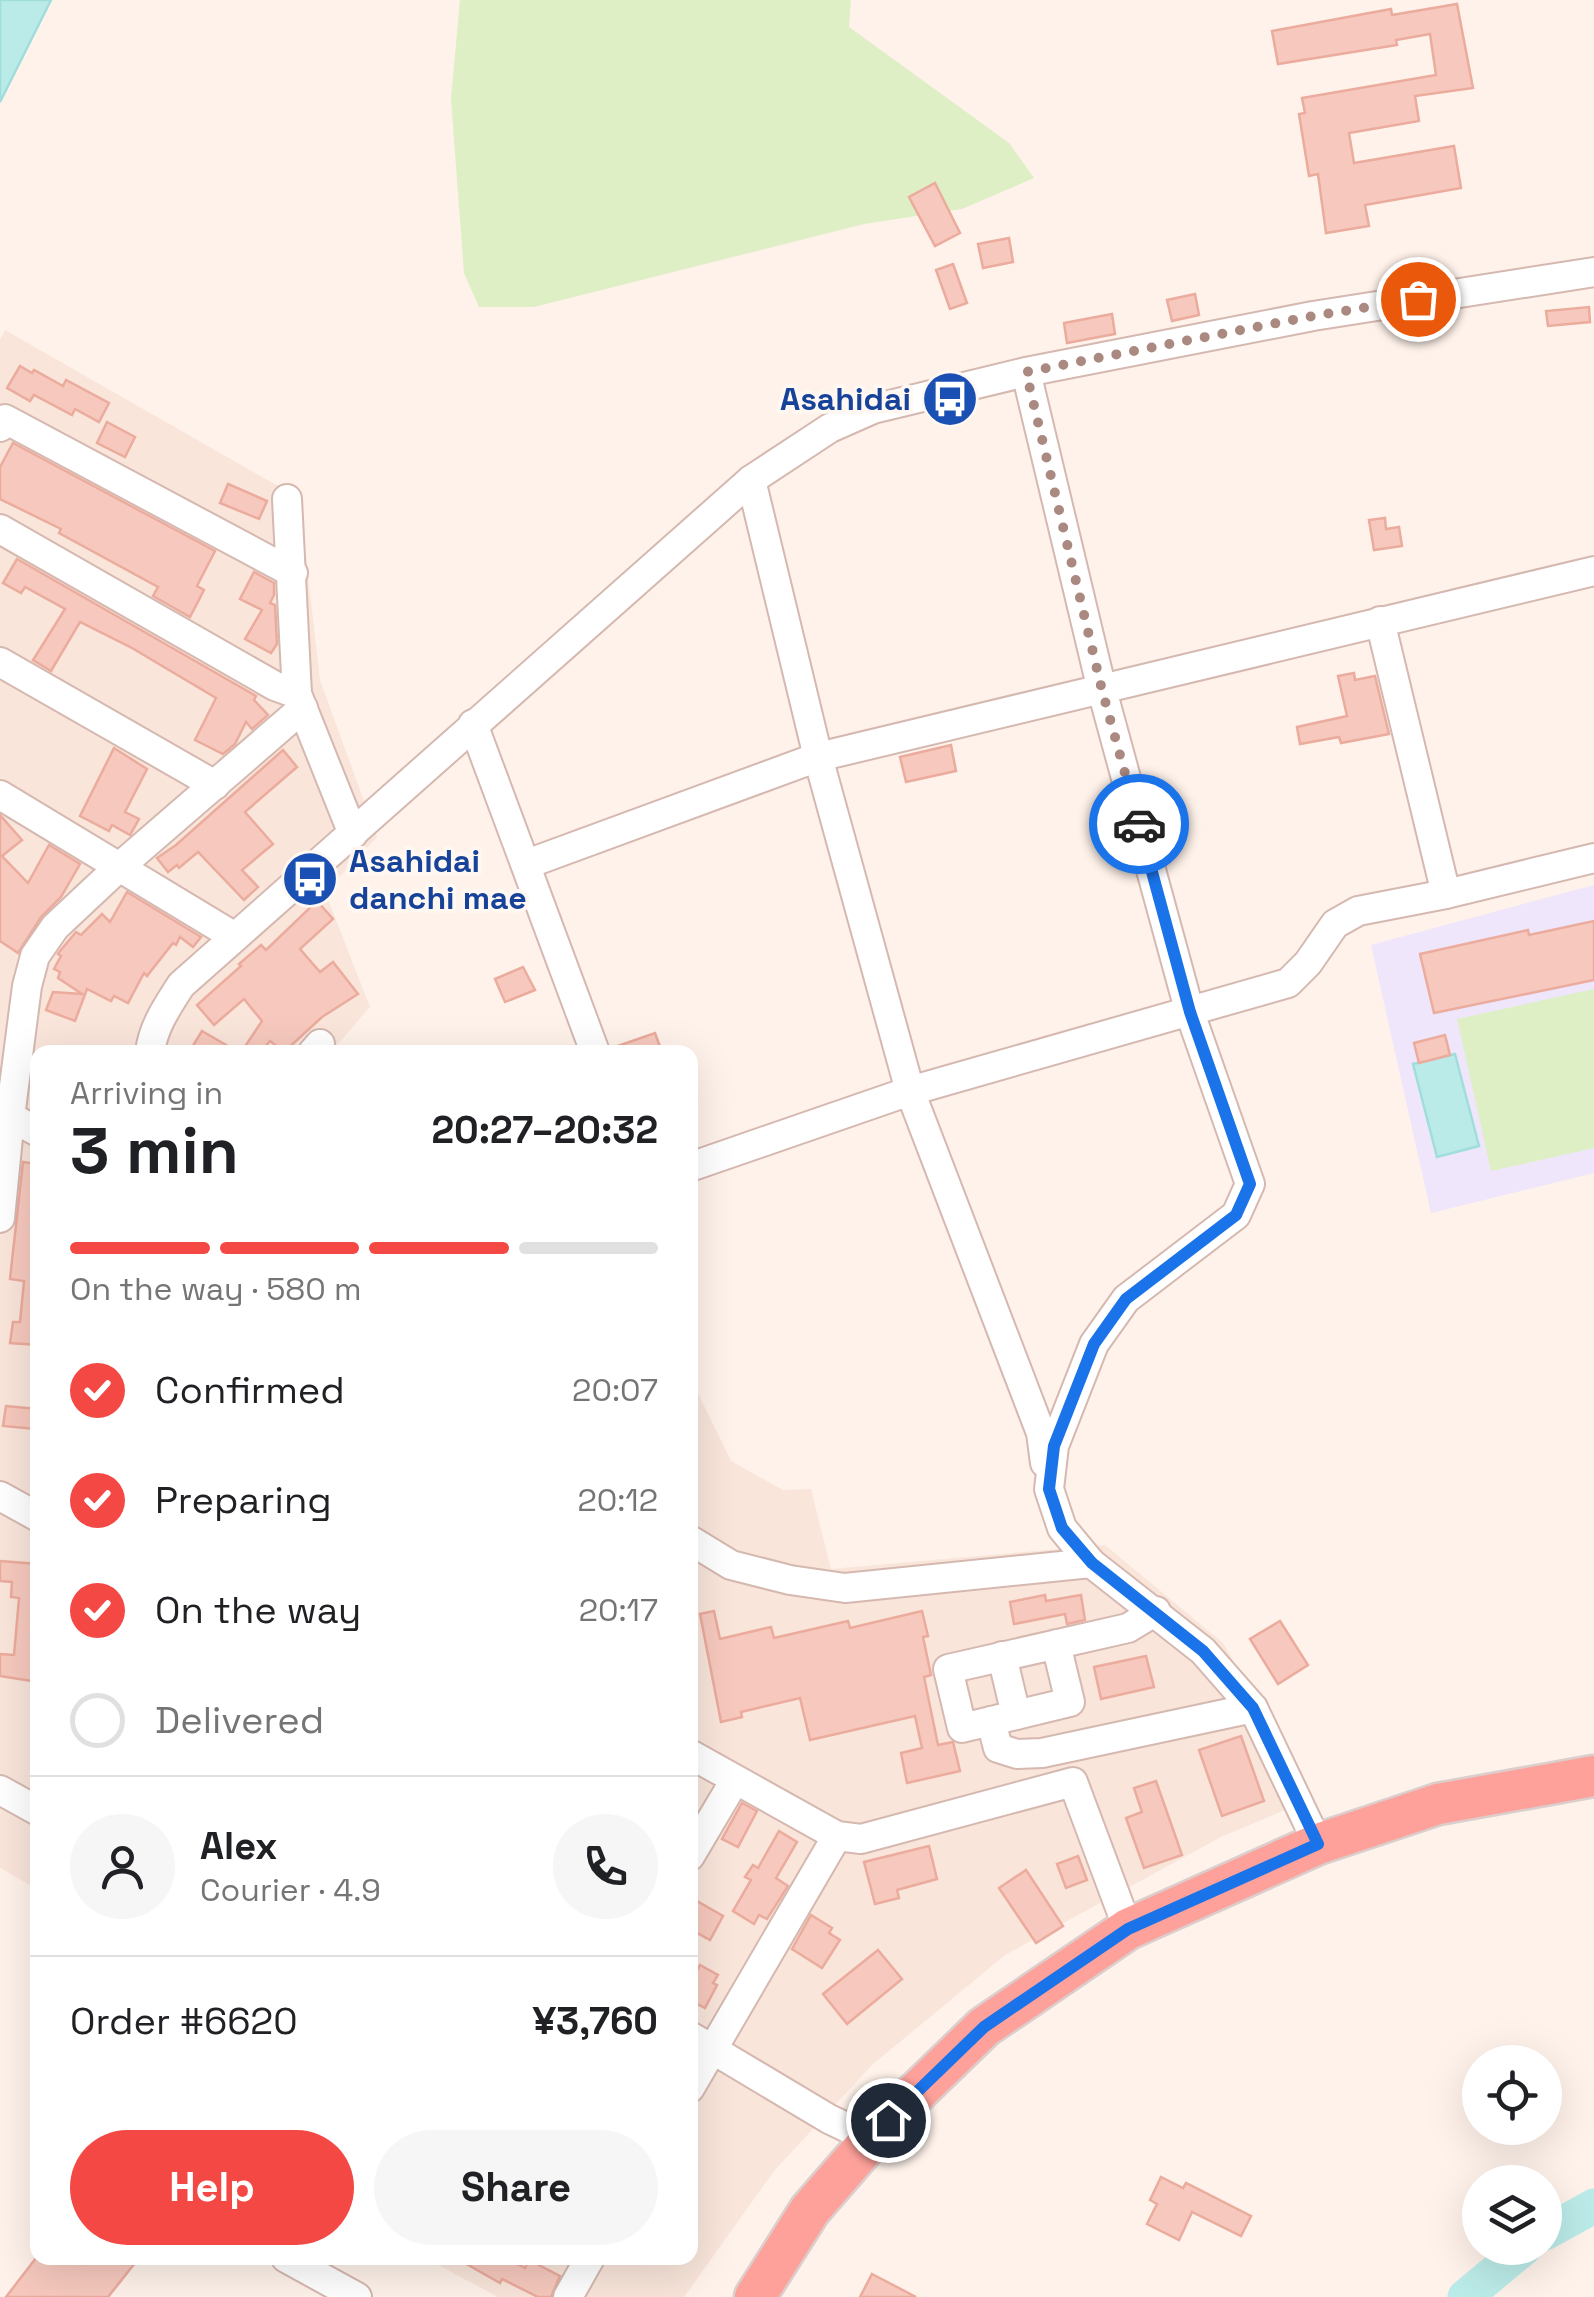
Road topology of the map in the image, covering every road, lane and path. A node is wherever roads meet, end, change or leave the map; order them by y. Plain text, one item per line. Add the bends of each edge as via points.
1 (1594, 272) edge
2 (1026, 372) junction
3 (0, 426) edge
4 (751, 480) junction
5 (287, 500) dead end
6 (0, 528) edge
7 (1594, 571) edge
8 (294, 572) junction
9 (1380, 621) junction
10 (0, 662) edge
11 (1102, 690) junction
12 (300, 701) junction
13 (472, 724) junction
14 (818, 756) junction
15 (215, 785) junction
16 (4, 804) edge
17 (352, 834) junction
18 (1594, 858) edge
19 (527, 864) junction
20 (118, 868) junction
21 (1446, 894) junction
22 (235, 936) junction
23 (1190, 1012) junction
24 (151, 1045) edge
25 (592, 1045) edge
26 (910, 1091) junction
27 (5, 1114) edge
28 (30, 1128) edge
29 (698, 1165) edge
30 (0, 1218) edge
31 (1049, 1489) junction
32 (0, 1496) edge
33 (30, 1513) edge
34 (698, 1545) edge
35 (1092, 1563) junction
36 (1156, 1611) junction
37 (1056, 1644) junction
38 (1002, 1656) junction
39 (1253, 1708) junction
40 (1004, 1718) junction
41 (698, 1759) edge
42 (1594, 1776) edge
43 (735, 1780) junction
44 (0, 1790) edge
45 (30, 1807) edge
46 (838, 1836) junction
47 (698, 1842) edge
48 (1318, 1844) junction
49 (1128, 1929) junction
50 (702, 2043) edge
51 (870, 2139) junction
52 (299, 2265) edge
53 (579, 2265) edge
54 (357, 2297) edge
55 (568, 2297) edge
56 (755, 2297) edge

1 - 2 street via 1313,316
2 - 4 street via 874,409 830,428
2 - 11 street
3 - 8 street via 4,419
4 - 13 street
4 - 14 street
5 - 8 street
6 - 12 street
7 - 9 street
8 - 12 street
9 - 11 street
9 - 21 street
10 - 15 street
11 - 14 street
11 - 23 street
12 - 15 street
12 - 17 street
13 - 17 street
13 - 19 street
14 - 19 street
14 - 26 street
15 - 20 street
16 - 20 street
17 - 22 street
18 - 21 street
19 - 25 street
20 - 22 street
20 - 27 street via 35,956
21 - 23 street via 1358,911 1335,924 1288,983
22 - 24 street via 181,985
23 - 26 street
23 - 31 street via 1250,1184 1236,1215 1126,1299 1094,1344 1054,1446
26 - 29 street
26 - 31 street via 1041,1432
27 - 28 street
27 - 30 street
31 - 35 street via 1062,1528
32 - 33 street
34 - 35 street via 731,1565 845,1588
35 - 36 street
36 - 37 street via 1128,1628
36 - 39 street
37 - 38 street
37 - 40 street via 1070,1702
38 - 40 street
38 - 40 street via 948,1669 962,1728
39 - 40 street via 1042,1754 998,1748
39 - 48 street
41 - 43 street
42 - 48 highway via 1438,1804
43 - 46 street
43 - 47 street
44 - 45 street
46 - 49 street via 860,1839 1074,1782
46 - 50 street
48 - 49 highway
49 - 51 highway via 984,2027
50 - 51 street
51 - 56 highway via 810,2210
52 - 54 street
53 - 55 street

